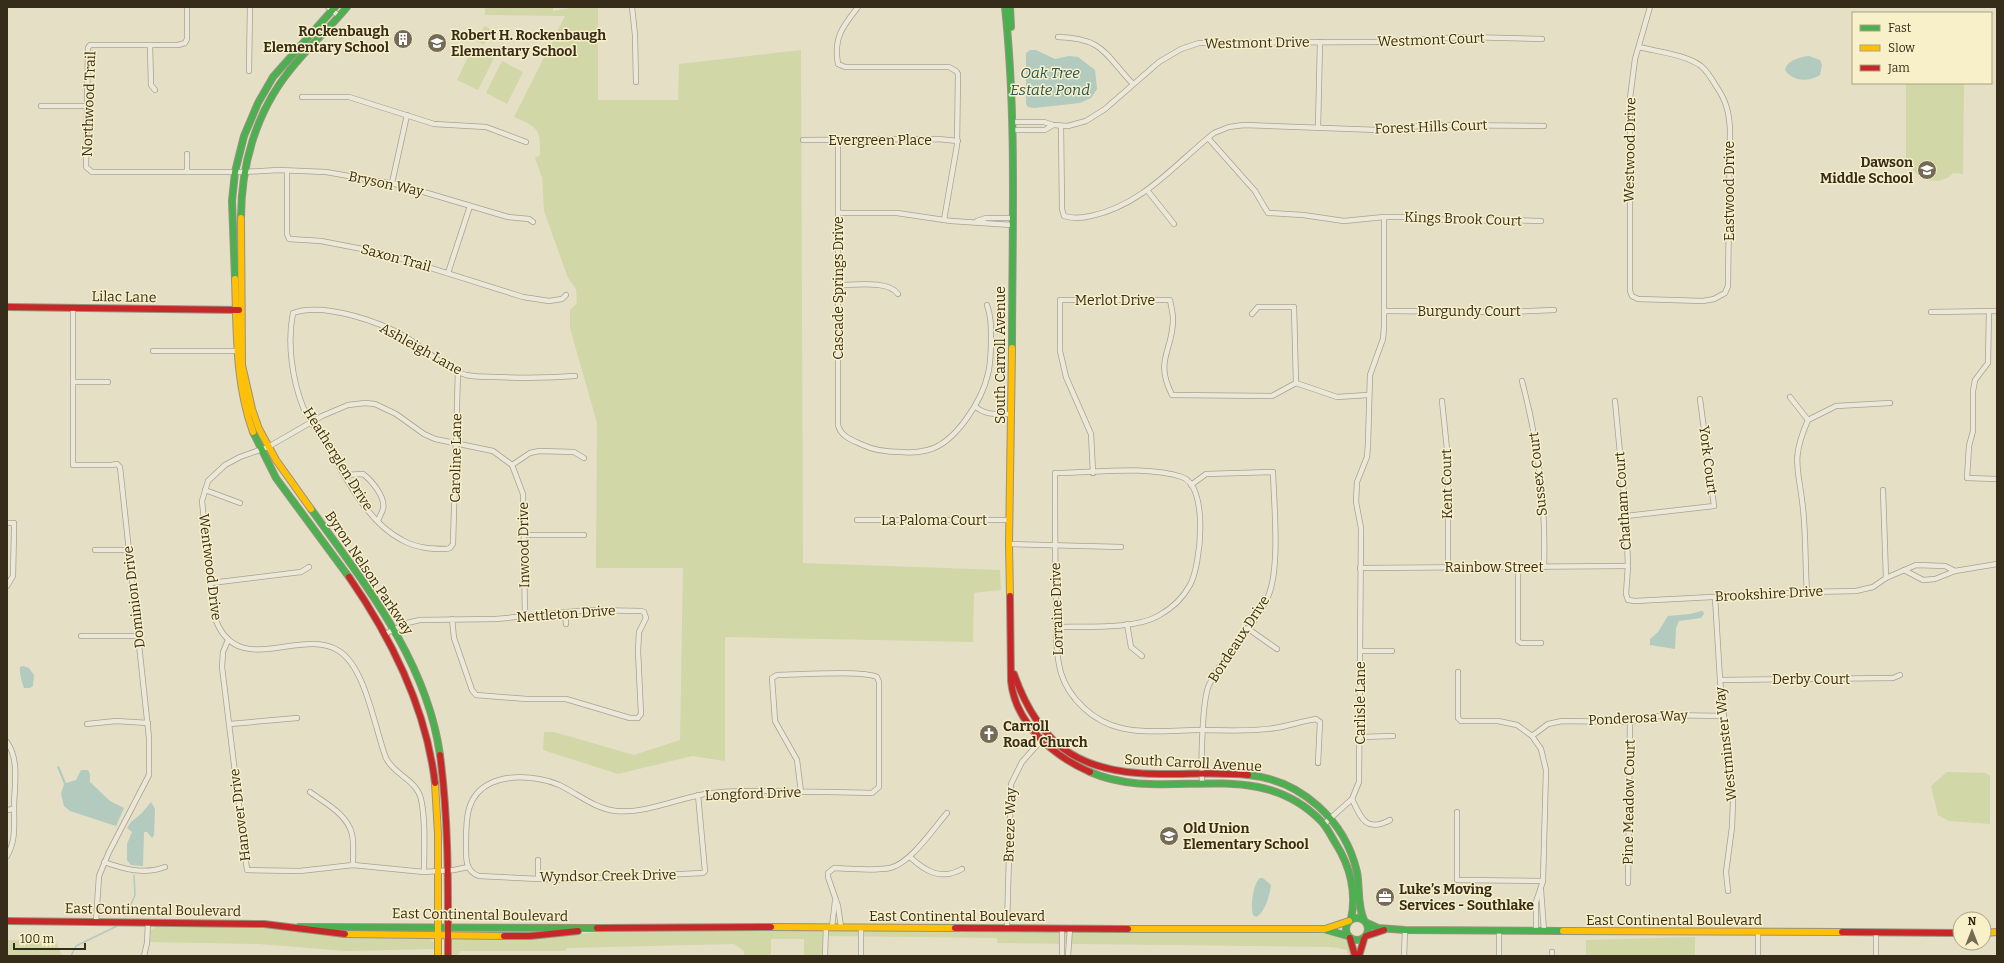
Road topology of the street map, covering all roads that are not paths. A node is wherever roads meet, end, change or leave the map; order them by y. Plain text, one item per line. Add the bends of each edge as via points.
1 (187, 7) edge
2 (250, 7) edge
3 (347, 7) edge
4 (858, 7) edge
5 (1004, 7) edge
6 (1010, 7) edge
7 (1650, 7) edge
8 (332, 8) edge
9 (633, 8) edge
10 (339, 16) junction
11 (1058, 37) dead end
12 (1542, 39) dead end
13 (1320, 42) junction
14 (150, 45) junction
15 (1010, 46) junction
16 (1639, 47) junction
17 (249, 71) dead end
18 (636, 82) dead end
19 (1133, 84) junction
20 (155, 90) dead end
21 (302, 97) dead end
22 (41, 106) dead end
23 (88, 106) junction
24 (408, 115) junction
25 (1012, 122) junction
26 (1053, 125) junction
27 (1061, 126) junction
28 (1544, 126) dead end
29 (1318, 127) junction
30 (1012, 130) junction
31 (1208, 138) junction
32 (803, 140) dead end
33 (838, 140) junction
34 (958, 141) junction
35 (526, 142) dead end
36 (187, 154) dead end
37 (287, 171) junction
38 (187, 172) junction
39 (235, 172) junction
40 (244, 172) junction
41 (392, 183) junction
42 (1147, 190) junction
43 (470, 206) junction
44 (838, 213) junction
45 (1384, 217) junction
46 (1012, 218) junction
47 (944, 220) junction
48 (1541, 221) dead end
49 (533, 222) dead end
50 (975, 222) junction
51 (1174, 224) dead end
52 (1012, 225) junction
53 (238, 264) junction
54 (448, 273) junction
55 (838, 285) junction
56 (898, 294) dead end
57 (566, 295) dead end
58 (1632, 296) joint
59 (987, 305) dead end
60 (7, 307) edge
61 (73, 308) junction
62 (1554, 310) dead end
63 (239, 311) junction
64 (1384, 311) junction
65 (1989, 311) junction
66 (1997, 311) edge
67 (1931, 312) dead end
68 (293, 314) joint
69 (1252, 314) dead end
70 (152, 351) dead end
71 (239, 351) junction
72 (458, 370) junction
73 (575, 376) dead end
74 (72, 382) junction
75 (108, 382) dead end
76 (1522, 382) dead end
77 (1296, 383) junction
78 (1368, 395) junction
79 (1790, 398) dead end
80 (1700, 399) dead end
81 (1442, 401) dead end
82 (1615, 401) dead end
83 (1890, 403) dead end
84 (975, 406) junction
85 (1012, 414) junction
86 (1808, 420) junction
87 (312, 422) junction
88 (455, 444) junction
89 (265, 449) junction
90 (584, 458) dead end
91 (512, 465) junction
92 (1093, 473) junction
93 (345, 475) junction
94 (1997, 479) edge
95 (1191, 485) junction
96 (205, 490) junction
97 (1883, 490) dead end
98 (240, 503) dead end
99 (1626, 516) junction
100 (857, 520) dead end
101 (1010, 520) junction
102 (378, 521) junction
103 (7, 523) edge
104 (524, 535) junction
105 (584, 535) dead end
106 (1009, 544) junction
107 (1055, 544) junction
108 (452, 545) joint
109 (1122, 548) dead end
110 (95, 550) dead end
111 (129, 550) junction
112 (1997, 564) edge
113 (1628, 566) junction
114 (309, 567) dead end
115 (1448, 567) junction
116 (1544, 567) junction
117 (1360, 568) junction
118 (1518, 568) junction
119 (1904, 570) junction
120 (1955, 571) junction
121 (1886, 578) junction
122 (211, 583) junction
123 (7, 586) edge
124 (1806, 592) junction
125 (1715, 597) junction
126 (1628, 600) joint
127 (565, 612) junction
128 (525, 617) junction
129 (452, 619) junction
130 (566, 624) dead end
131 (1127, 624) junction
132 (1056, 627) junction
133 (1247, 628) junction
134 (394, 630) junction
135 (385, 634) junction
136 (81, 636) dead end
137 (138, 636) junction
138 (228, 640) junction
139 (1541, 643) dead end
140 (1277, 649) dead end
141 (1360, 651) junction
142 (1392, 651) dead end
143 (1142, 656) dead end
144 (1011, 665) junction
145 (1458, 672) dead end
146 (1900, 674) dead end
147 (1720, 680) junction
148 (1724, 716) junction
149 (298, 718) dead end
150 (1630, 722) junction
151 (148, 723) junction
152 (88, 724) dead end
153 (230, 724) junction
154 (1204, 730) junction
155 (1046, 735) junction
156 (1393, 736) dead end
157 (1532, 736) junction
158 (1360, 737) junction
159 (1041, 740) junction
160 (7, 742) edge
161 (1318, 763) dead end
162 (1201, 774) junction
163 (1202, 782) junction
164 (310, 792) dead end
165 (801, 792) junction
166 (698, 795) junction
167 (1352, 799) junction
168 (14, 809) junction
169 (7, 810) edge
170 (1457, 812) dead end
171 (947, 813) dead end
172 (1330, 819) junction
173 (1390, 820) dead end
174 (1324, 824) junction
175 (7, 856) edge
176 (910, 857) junction
177 (538, 860) dead end
178 (104, 862) junction
179 (353, 865) junction
180 (165, 867) dead end
181 (468, 867) junction
182 (962, 869) dead end
183 (439, 871) junction
184 (448, 871) junction
185 (424, 872) junction
186 (538, 878) junction
187 (1543, 881) junction
188 (1628, 883) dead end
189 (1541, 890) junction
190 (1728, 891) dead end
191 (835, 901) junction
192 (1350, 920) junction
193 (7, 921) edge
194 (96, 921) junction
195 (148, 922) junction
196 (1366, 922) junction
197 (437, 926) junction
198 (449, 926) junction
199 (299, 927) junction
200 (830, 927) junction
201 (840, 927) junction
202 (861, 927) junction
203 (1007, 927) junction
204 (589, 928) junction
205 (1062, 928) junction
206 (1070, 928) junction
207 (1325, 929) junction
208 (1388, 929) junction
209 (1405, 930) junction
210 (1499, 931) junction
211 (1536, 932) junction
212 (1544, 932) junction
213 (1758, 933) junction
214 (1952, 933) edge
215 (1876, 934) junction
216 (437, 935) junction
217 (449, 935) junction
218 (1349, 937) junction
219 (1365, 938) junction
220 (144, 956) edge
221 (438, 956) edge
222 (448, 956) edge
223 (826, 956) edge
224 (861, 956) edge
225 (1062, 956) edge
226 (1068, 956) edge
227 (1355, 956) edge
228 (1359, 956) edge
229 (1404, 956) edge
230 (1499, 956) edge
231 (1758, 956) edge
232 (1876, 956) edge

1 - 14 street, Northwood Trail via 185,43
2 - 17 street
3 - 10 main road, Byron Nelson Parkway
4 - 34 street via 840,31 838,64 845,67 953,68 958,74
5 - 15 main road, South Carroll Avenue
6 - 15 main road, South Carroll Avenue
7 - 16 street, Westwood Drive
8 - 10 street
8 - 39 main road, Byron Nelson Parkway via 289,57 264,91 244,136
9 - 18 street
10 - 40 main road, Byron Nelson Parkway via 280,84 259,122
11 - 19 street via 1094,43 1107,53
12 - 13 street, Westmont Court via 1464,37
13 - 19 street, Westmont Drive via 1199,43 1171,54
13 - 29 street
14 - 20 street via 151,85
14 - 23 street, Northwood Trail via 90,45
15 - 25 main road, South Carroll Avenue
16 - 58 street, Westwood Drive via 1630,105
16 - 58 street, Eastwood Drive via 1677,56 1700,66 1723,96 1729,115 1728,286 1725,294 1703,300 1638,299
19 - 27 street, Westmont Drive via 1091,118 1078,124
21 - 24 street via 349,97
22 - 23 street
23 - 38 street, Northwood Trail via 88,170
24 - 35 street via 446,126 486,127
24 - 41 street
25 - 26 street, Westmont Drive via 1044,122
25 - 30 main road, South Carroll Avenue
26 - 27 street, Westmont Drive
26 - 30 street, Westmont Drive via 1045,130
27 - 42 street, Forest Hills Court via 1064,216 1073,218 1119,208
28 - 29 street, Forest Hills Court via 1430,124 1378,130
29 - 31 street, Forest Hills Court via 1244,125 1221,129
30 - 46 main road, South Carroll Avenue
31 - 42 street, Forest Hills Court
31 - 45 street, Kings Brook Court via 1255,190 1268,213 1344,221
32 - 33 street, Evergreen Place
33 - 34 street, Evergreen Place
33 - 44 street, Cascade Springs Drive
34 - 47 street
36 - 38 street
37 - 40 street, Bryson Way
37 - 41 street, Bryson Way via 326,172
37 - 54 street, Saxon Trail via 289,239 321,241 383,253
38 - 39 street, Northwood Trail
39 - 40 street, Bryson Way
39 - 53 main road, Byron Nelson Parkway via 232,201
40 - 53 main road, Byron Nelson Parkway
41 - 43 street, Bryson Way
42 - 51 street
43 - 49 street, Bryson Way
43 - 54 street
44 - 47 street via 897,213
44 - 55 street, Cascade Springs Drive
45 - 48 street, Kings Brook Court via 1458,221
45 - 64 street, Carlisle Lane
46 - 50 street via 986,218
46 - 52 main road, South Carroll Avenue
47 - 50 street
50 - 52 street
52 - 85 main road, South Carroll Avenue
53 - 63 main road, Byron Nelson Parkway
54 - 57 street, Saxon Trail via 523,297 556,300
55 - 56 street via 882,285 892,288
55 - 84 street, Cascade Springs Drive via 838,425 843,435 872,449 888,452 910,453 928,450 946,441
59 - 84 street via 990,314 990,363 985,385
60 - 61 main road, Lilac Lane
61 - 63 main road, Lilac Lane
61 - 74 street, Dominion Drive
62 - 64 street, Burgundy Court
63 - 71 main road, Byron Nelson Parkway
64 - 78 street, Carlisle Lane via 1383,339 1370,375
65 - 66 street
65 - 67 street
65 - 94 street via 1988,363 1975,380 1973,431 1969,446 1967,478
68 - 72 street, Ashleigh Lane via 312,310 352,315 408,338
68 - 87 street, Heatherglen Drive via 291,332 295,377 303,406
69 - 77 street via 1258,307 1294,307
70 - 71 street
71 - 89 main road, Byron Nelson Parkway via 240,388 246,413
72 - 73 street, Ashleigh Lane via 476,376 506,378
72 - 88 street, Caroline Lane
74 - 75 street
74 - 111 street, Dominion Drive via 72,465 119,465
76 - 116 street, Sussex Court via 1531,414 1539,473 1545,537
77 - 78 street via 1336,397
77 - 92 street, Merlot Drive via 1272,396 1172,395 1164,375 1163,362 1173,319 1170,300 1060,300 1060,351 1066,377 1091,434
78 - 117 street, Carlisle Lane via 1368,444 1357,482 1356,502 1361,528
79 - 86 street
80 - 99 street, York Court via 1714,506
81 - 115 street, Kent Court via 1448,458
82 - 99 street, Chatham Court
83 - 86 street via 1836,406
84 - 85 street via 986,414
85 - 101 main road, South Carroll Avenue
86 - 124 street via 1799,440 1796,468 1803,509
87 - 88 street via 348,404 375,404 396,414 424,434
87 - 89 street
87 - 93 street, Heatherglen Drive
88 - 91 street via 493,451
88 - 108 street, Caroline Lane
89 - 96 street, Wentwood Drive via 240,457 226,465 208,481
89 - 134 main road, Byron Nelson Parkway via 372,594
89 - 135 main road, Byron Nelson Parkway via 272,472 347,574
90 - 91 street via 574,452 539,451 530,453
91 - 104 street, Inwood Drive via 523,494
92 - 95 street via 1140,471 1183,478
92 - 107 street, Lorraine Drive via 1055,473
93 - 102 street, Heatherglen Drive
93 - 102 street via 363,474 368,477 383,500 383,510
95 - 131 street via 1197,499 1200,548 1190,586 1176,603 1158,616 1141,623
95 - 133 street, Bordeaux Drive via 1206,474 1273,472 1275,572 1270,592
96 - 98 street
96 - 122 street, Wentwood Drive via 202,501
97 - 121 street
99 - 113 street, Chatham Court
100 - 101 street, La Paloma Court
101 - 106 main road, South Carroll Avenue
102 - 108 street, Heatherglen Drive via 393,535 416,546 447,549
103 - 123 street via 14,523 13,576
104 - 105 street
104 - 128 street, Inwood Drive
106 - 107 street
106 - 144 main road, South Carroll Avenue
107 - 109 street
107 - 132 street, Lorraine Drive
110 - 111 street
111 - 137 street, Dominion Drive
112 - 120 street, Brookshire Drive
113 - 116 street, Rainbow Street
113 - 126 street, Chatham Court
114 - 122 street via 301,572
115 - 117 street, Rainbow Street
115 - 118 street, Rainbow Street
116 - 118 street, Rainbow Street
117 - 141 street, Carlisle Lane
118 - 139 street via 1518,641
119 - 120 street, Brookshire Drive via 1916,565 1945,566
119 - 120 street, Brookshire Drive via 1924,580 1935,579
119 - 121 street, Brookshire Drive
121 - 124 street, Brookshire Drive via 1864,590
122 - 138 street, Wentwood Drive via 214,615 218,627
124 - 125 street, Brookshire Drive
125 - 126 street, Brookshire Drive
125 - 147 street, Westminster Way
127 - 128 street, Nettleton Drive
127 - 129 street, Nettleton Drive via 644,612 646,618 639,632 638,651 640,716 630,718 566,698 476,695 454,638
127 - 130 street
128 - 129 street, Nettleton Drive
129 - 134 street, Nettleton Drive via 420,620
131 - 132 street
131 - 143 street via 1131,647
132 - 154 street, Lorraine Drive via 1057,652 1064,681 1075,699 1091,713 1120,728
133 - 140 street
133 - 154 street, Bordeaux Drive via 1215,673 1207,689
134 - 135 street, Nettleton Drive
134 - 184 main road, Byron Nelson Parkway via 428,705 439,748 445,791
135 - 183 main road, Byron Nelson Parkway via 405,675 425,734 436,792
136 - 137 street
137 - 151 street, Dominion Drive
138 - 153 street, Hanover Drive via 223,652 222,667
138 - 185 street via 257,650 323,645 335,648 346,656 368,697 386,758 418,791 423,817
141 - 142 street
141 - 158 street, Carlisle Lane
144 - 155 main road, South Carroll Avenue via 1019,692
144 - 159 main road, South Carroll Avenue via 1012,692 1026,722
145 - 157 street via 1457,712 1461,721 1506,722 1517,725
146 - 147 street, Derby Court via 1893,678
147 - 148 street, Westminster Way
148 - 150 street, Ponderosa Way via 1665,715
148 - 190 street, Westminster Way via 1733,807 1726,872
149 - 153 street
150 - 157 street, Ponderosa Way via 1554,722
150 - 188 street, Pine Meadow Court
151 - 152 street
151 - 178 street, Dominion Drive via 149,775
153 - 179 street, Hanover Drive via 247,870 300,871
154 - 161 street, Lorraine Drive via 1259,730 1316,719 1320,722
154 - 162 street, Bordeaux Drive
155 - 159 street, Breeze Way
155 - 162 main road, South Carroll Avenue via 1072,755 1089,764 1110,770 1124,773
156 - 158 street
157 - 187 street via 1541,749 1546,770
158 - 167 street, Carlisle Lane via 1359,782
159 - 163 main road, South Carroll Avenue via 1075,766 1096,775 1137,782
159 - 203 street, Breeze Way via 1022,762 1011,784
160 - 168 street via 16,774
162 - 163 street, Bordeaux Drive
162 - 172 main road, South Carroll Avenue via 1265,778 1298,791
163 - 174 main road, South Carroll Avenue via 1263,786 1293,799
164 - 179 street via 337,812 350,827
165 - 165 street, Longford Drive via 872,793 877,790 879,682 876,677 773,676 771,686 775,721 797,760
165 - 166 street, Longford Drive via 747,791
166 - 181 street, Longford Drive via 644,810 618,811 600,807 568,789 547,781 519,778 500,780 477,792 468,806
166 - 186 street, Wyndsor Creek Drive via 705,871 703,873 592,879
167 - 172 street, Carlisle Lane
167 - 173 street via 1361,818 1369,824 1377,825
168 - 169 street
168 - 175 street via 14,835
170 - 187 street via 1457,880
171 - 176 street
172 - 174 street, Carlisle Lane
172 - 196 main road, South Carroll Avenue via 1345,840 1354,860 1360,911
174 - 192 main road, South Carroll Avenue via 1336,844 1350,878 1354,909
176 - 182 street via 926,870 936,874 954,874
176 - 191 street via 891,868 830,869 828,877
177 - 186 street
178 - 180 street via 139,871
178 - 194 street, Dominion Drive via 97,888
179 - 185 street, Hanover Drive
181 - 184 street
181 - 186 street, Wyndsor Creek Drive via 473,874 479,876
183 - 184 street
183 - 185 street, Hanover Drive
183 - 197 main road, Byron Nelson Parkway
184 - 198 main road, Byron Nelson Parkway
187 - 189 street
189 - 211 street via 1536,902
189 - 212 street
191 - 200 street
191 - 201 street via 838,906
192 - 196 main road via 1358,918
192 - 207 main road, East Continental Boulevard
192 - 218 main road via 1346,929
193 - 194 main road, East Continental Boulevard
194 - 195 main road, East Continental Boulevard
195 - 199 main road, East Continental Boulevard
195 - 220 street
196 - 208 main road, East Continental Boulevard
196 - 219 main road via 1369,930
197 - 198 main road, East Continental Boulevard
197 - 199 main road, East Continental Boulevard
197 - 216 main road, Byron Nelson Parkway
198 - 204 main road, East Continental Boulevard
198 - 217 main road, Byron Nelson Parkway
199 - 216 main road, East Continental Boulevard via 350,935
200 - 201 main road, East Continental Boulevard
200 - 204 main road, East Continental Boulevard
200 - 223 street
201 - 202 main road, East Continental Boulevard
202 - 203 main road, East Continental Boulevard
202 - 224 street
203 - 205 main road, East Continental Boulevard
204 - 217 main road, East Continental Boulevard via 530,936
205 - 206 main road, East Continental Boulevard
205 - 225 street
206 - 207 main road, East Continental Boulevard
206 - 226 street
207 - 218 main road, East Continental Boulevard
208 - 209 main road, East Continental Boulevard
208 - 219 main road, East Continental Boulevard
209 - 210 main road, East Continental Boulevard
209 - 229 street
210 - 211 main road, East Continental Boulevard
210 - 230 street
211 - 212 main road, East Continental Boulevard
212 - 213 main road, East Continental Boulevard
213 - 215 main road, East Continental Boulevard
213 - 231 street
214 - 215 main road, East Continental Boulevard
215 - 232 street
216 - 217 main road, East Continental Boulevard
216 - 221 main road, Byron Nelson Parkway
217 - 222 main road, Byron Nelson Parkway
218 - 219 main road via 1357,941
218 - 227 main road
219 - 228 main road

